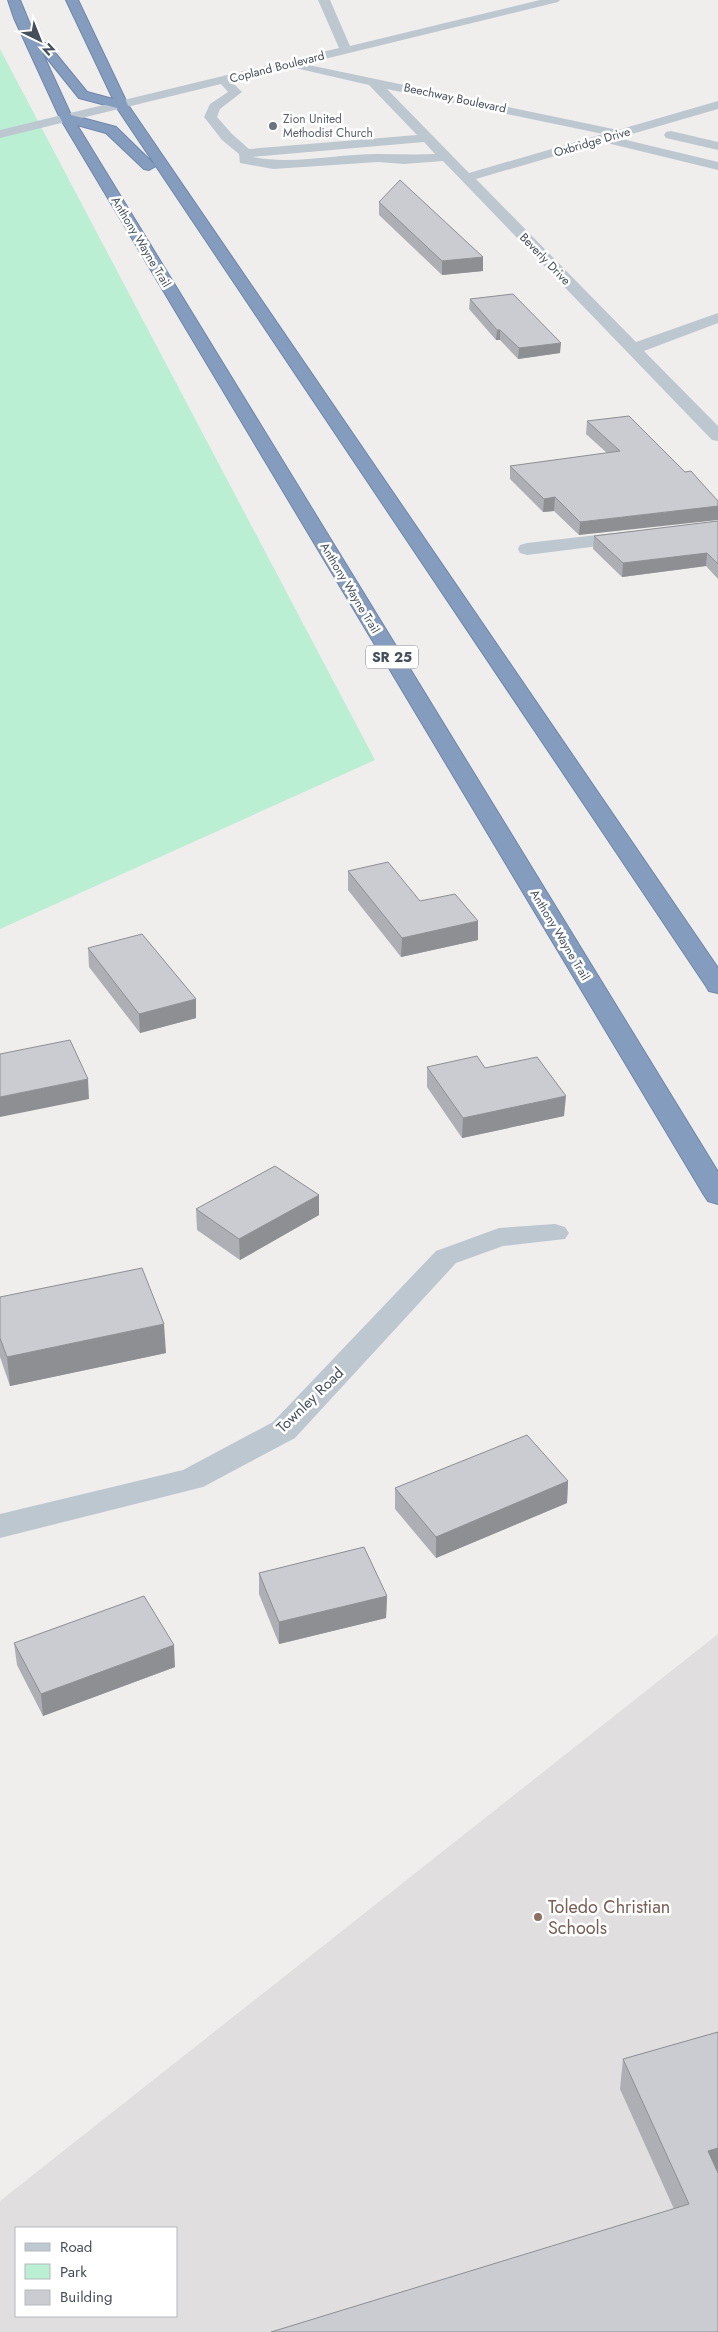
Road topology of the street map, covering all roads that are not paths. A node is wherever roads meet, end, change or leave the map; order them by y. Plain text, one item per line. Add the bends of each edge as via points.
1 (14, 0) edge
2 (72, 0) edge
3 (324, 0) edge
4 (554, 0) edge
5 (20, 18) junction
6 (346, 51) junction
7 (289, 64) junction
8 (224, 80) junction
9 (372, 81) junction
10 (122, 105) junction
11 (718, 106) edge
12 (66, 118) junction
13 (641, 128) junction
14 (0, 134) edge
15 (620, 134) junction
16 (428, 138) junction
17 (604, 138) junction
18 (718, 146) edge
19 (246, 153) junction
20 (445, 157) junction
21 (718, 166) edge
22 (466, 178) junction
23 (186, 201) junction
24 (718, 318) edge
25 (633, 349) junction
26 (718, 436) edge
27 (651, 535) edge
28 (527, 549) dead end
29 (718, 986) edge
30 (718, 1195) edge
31 (555, 1233) dead end
32 (0, 1526) edge

1 - 5 highway, Anthony Wayne Trail / SR 25
2 - 10 highway
3 - 6 street
4 - 6 street, Copland Boulevard
5 - 10 highway via 84,95
5 - 12 highway, Anthony Wayne Trail / SR 25
6 - 7 street, Copland Boulevard
7 - 8 street, Copland Boulevard
7 - 9 street, Beechway Boulevard
8 - 10 street, Copland Boulevard
8 - 19 street via 236,92 214,106 210,117
9 - 15 street, Beechway Boulevard
9 - 16 street, Beverly Drive
10 - 12 street, Copland Boulevard
10 - 23 highway
11 - 13 street, Oxbridge Drive
12 - 14 street, Copland Boulevard
12 - 23 highway via 111,130
12 - 30 highway, Anthony Wayne Trail / SR 25
13 - 15 street, Oxbridge Drive
13 - 18 street
15 - 17 street, Oxbridge Drive
16 - 19 street
16 - 20 street, Beverly Drive
17 - 21 street
17 - 22 street, Oxbridge Drive
19 - 20 street via 245,160 273,165
20 - 22 street, Beverly Drive
22 - 25 street, Beverly Drive
23 - 29 highway
24 - 25 street
25 - 26 street, Beverly Drive
27 - 28 street
31 - 32 street, Townley Road via 499,1237 446,1257 284,1430 192,1479

